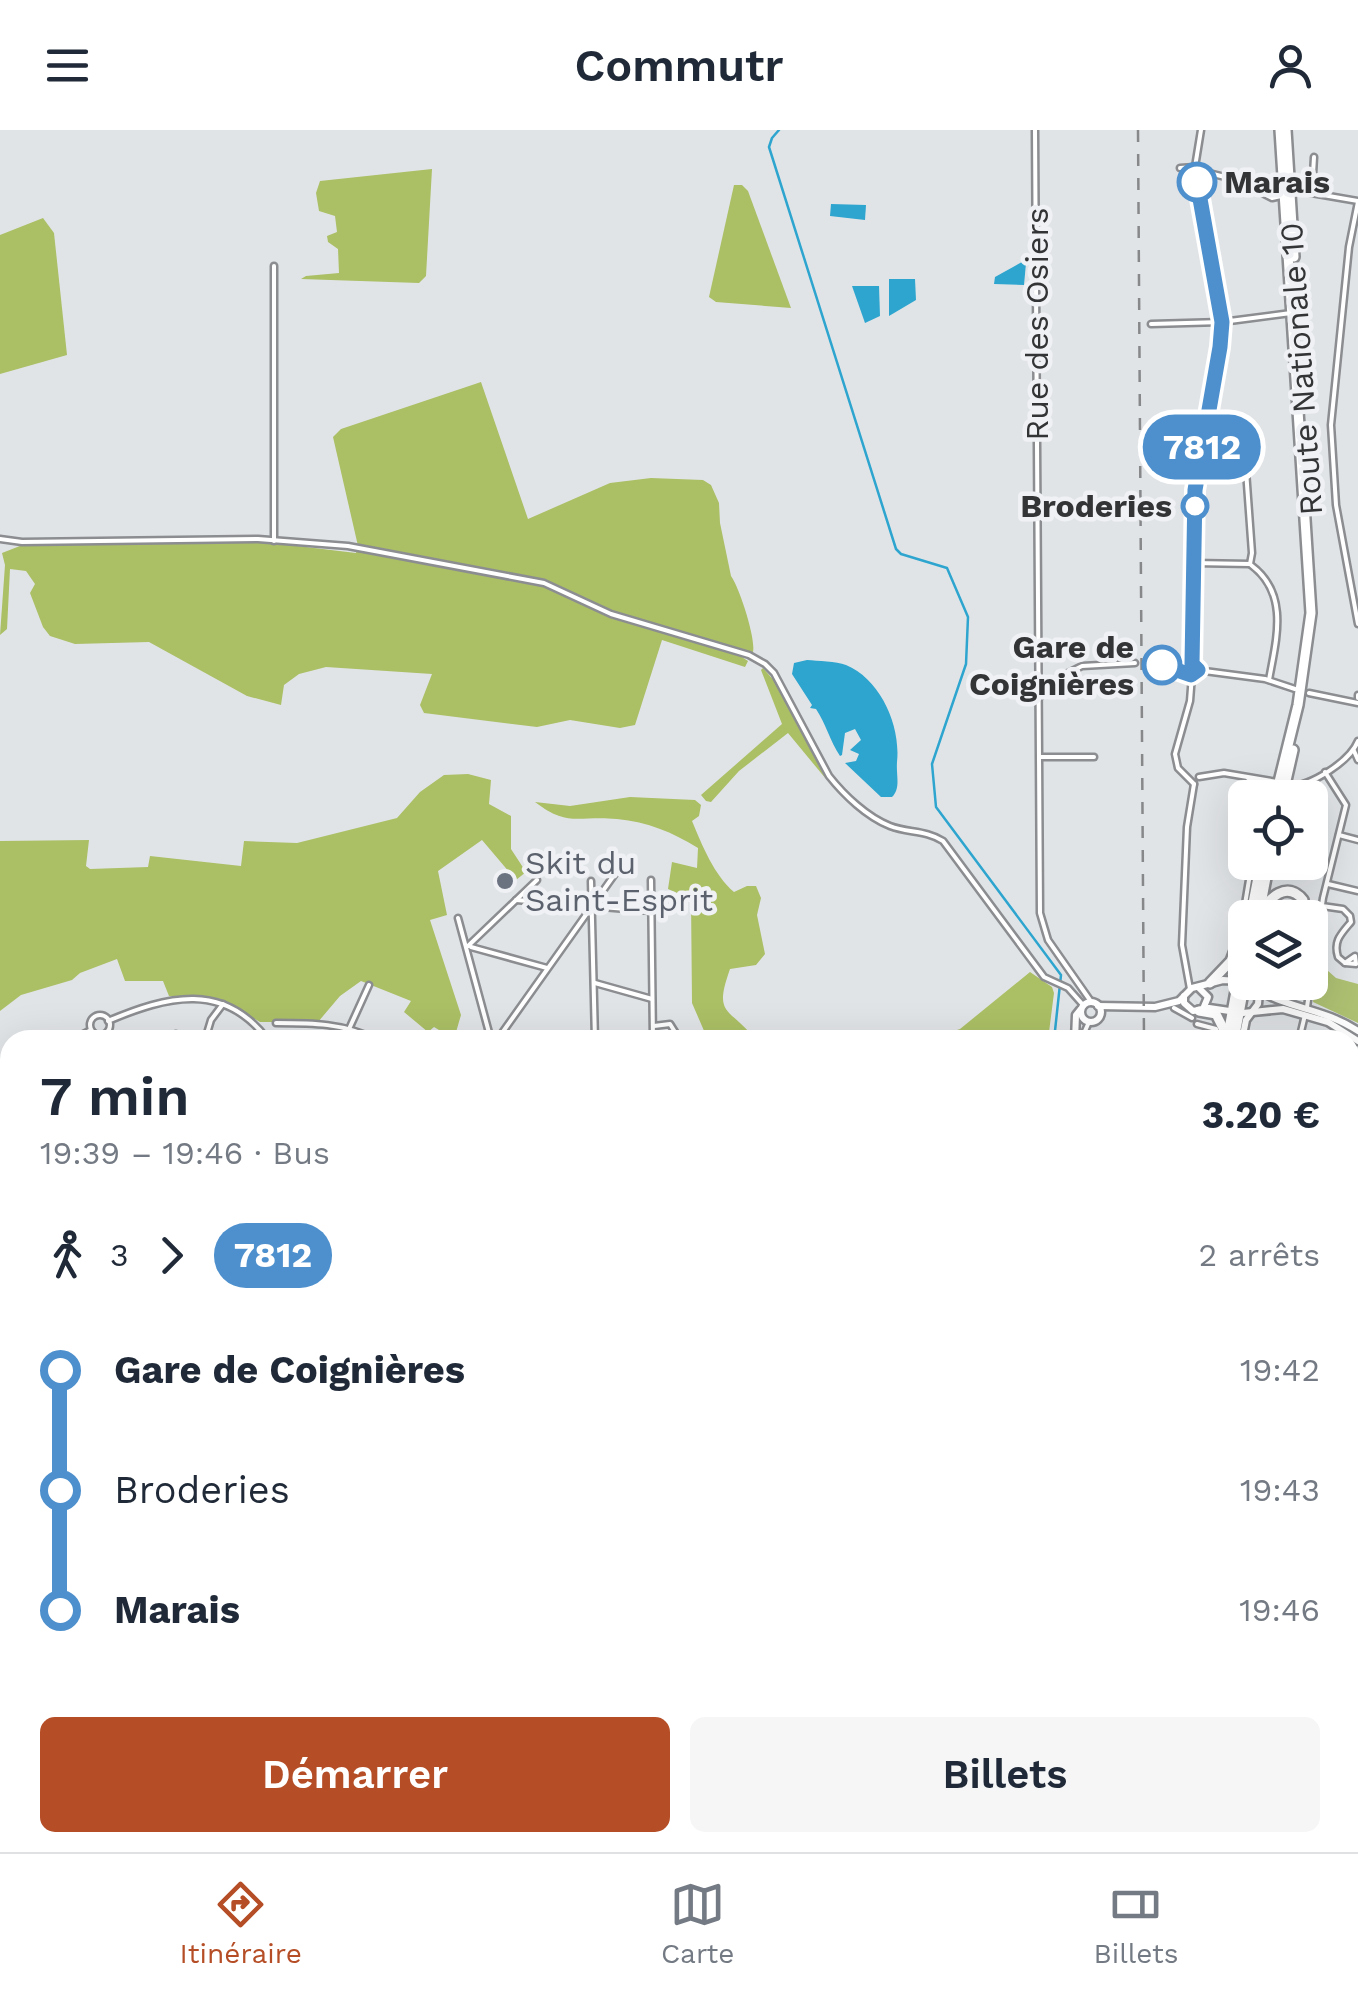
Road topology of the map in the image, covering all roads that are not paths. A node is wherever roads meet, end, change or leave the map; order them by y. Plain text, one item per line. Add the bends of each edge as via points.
1 (1035, 130) edge
2 (1201, 130) edge
3 (1283, 130) edge
4 (1314, 158) dead end
5 (1180, 168) dead end
6 (1196, 168) junction
7 (1312, 191) junction
8 (1286, 192) junction
9 (1270, 197) junction
10 (1358, 201) edge
11 (1288, 213) junction
12 (274, 266) dead end
13 (1293, 312) junction
14 (1222, 322) junction
15 (1152, 324) dead end
16 (1205, 430) junction
17 (0, 539) edge
18 (274, 540) junction
19 (1194, 564) junction
20 (1250, 564) junction
21 (1358, 624) edge
22 (1135, 663) dead end
23 (1192, 664) junction
24 (1197, 670) junction
25 (1192, 675) junction
26 (1269, 680) junction
27 (1296, 689) dead end
28 (1308, 694) dead end
29 (1039, 698) junction
30 (1358, 699) edge
31 (1358, 741) edge
32 (1354, 756) edge
33 (1094, 757) dead end
34 (1040, 758) junction
35 (1286, 767) junction
36 (1324, 772) junction
37 (1189, 777) junction
38 (1199, 777) junction
39 (1248, 778) junction
40 (1252, 780) edge
41 (1255, 780) edge
42 (1284, 780) edge
43 (1304, 780) edge
44 (1194, 784) junction
45 (1339, 835) junction
46 (1358, 840) edge
47 (622, 864) dead end
48 (536, 880) dead end
49 (651, 880) dead end
50 (591, 881) dead end
51 (1328, 884) junction
52 (1358, 891) edge
53 (516, 900) junction
54 (1268, 900) edge
55 (1304, 900) edge
56 (1324, 900) edge
57 (592, 904) junction
58 (1328, 907) edge
59 (651, 911) junction
60 (458, 918) dead end
61 (466, 947) junction
62 (1345, 962) dead end
63 (1228, 965) edge
64 (546, 968) junction
65 (593, 982) junction
66 (1228, 984) edge
67 (369, 985) dead end
68 (1196, 989) junction
69 (652, 1000) junction
70 (1239, 1000) edge
71 (1260, 1000) edge
72 (1276, 1000) edge
73 (1308, 1000) edge
74 (222, 1004) junction
75 (1114, 1007) junction
76 (1155, 1007) junction
77 (1194, 1011) junction
78 (1252, 1011) junction
79 (1306, 1011) junction
80 (1086, 1012) junction
81 (1236, 1012) junction
82 (108, 1022) junction
83 (276, 1023) dead end
84 (1244, 1025) joint
85 (653, 1026) junction
86 (349, 1029) joint
87 (91, 1030) edge
88 (108, 1030) edge
89 (209, 1030) edge
90 (259, 1030) edge
91 (491, 1030) edge
92 (501, 1030) edge
93 (595, 1030) edge
94 (653, 1030) edge
95 (674, 1030) edge
96 (1081, 1030) edge
97 (1081, 1030) edge
98 (1217, 1030) edge
99 (1226, 1030) edge
100 (1233, 1030) edge
101 (1240, 1030) edge
102 (1301, 1030) edge
103 (1343, 1030) edge
104 (1356, 1030) edge

1 - 29 street, Rue des Osiers
2 - 6 street
3 - 8 main road, Route Nationale 10
3 - 8 main road, Route Nationale 10
4 - 7 street
5 - 6 street
6 - 9 street
6 - 14 street
7 - 8 street
7 - 10 street
8 - 9 street
8 - 11 main road, Route Nationale 10
9 - 11 main road
10 - 21 street via 1331,426 1336,505
11 - 13 main road, Route Nationale 10
11 - 35 main road, Route Nationale 10 via 1315,607 1310,667
12 - 18 street
13 - 14 street
13 - 35 main road, Route Nationale 10 via 1310,613
14 - 15 street
14 - 16 street
16 - 19 street via 1195,490
16 - 20 street via 1244,443
17 - 18 street
18 - 80 street via 348,546 544,583 611,614 765,664 840,788 892,826 943,841 1044,978 1064,986
19 - 20 street
19 - 23 street
20 - 26 street via 1276,600
22 - 29 street via 1082,666
23 - 24 street
23 - 25 street
24 - 25 street
24 - 26 street
25 - 37 street via 1175,754
26 - 27 street
28 - 30 street
29 - 34 street, Rue des Osiers
31 - 32 street
32 - 36 street
33 - 34 street
34 - 80 street, Rue des Osiers via 1042,923
35 - 42 main road
36 - 43 street
36 - 45 street via 1345,803
37 - 38 street
37 - 44 street
38 - 39 street
38 - 44 street
39 - 40 street
39 - 41 street
44 - 68 street via 1182,945
45 - 46 street
45 - 51 street
47 - 57 street
48 - 53 street
49 - 59 street
50 - 57 street
51 - 52 street
51 - 56 street
53 - 57 street
53 - 61 street
54 - 55 main road via 1287,891
57 - 59 street
57 - 64 street
57 - 65 street
58 - 62 street via 1350,914 1336,946
59 - 69 street
60 - 61 street
61 - 64 street
61 - 91 street
63 - 68 main road
64 - 92 street
65 - 69 street
65 - 93 street
66 - 68 street
67 - 86 street
68 - 76 street
68 - 77 street
68 - 77 street via 1208,997
69 - 85 street
70 - 81 main road
71 - 78 street
72 - 79 street
73 - 79 street
74 - 82 street via 162,1001
74 - 89 street
74 - 90 street
75 - 76 street
75 - 80 street
75 - 80 street via 1100,1016
76 - 77 street
77 - 81 street
77 - 98 street via 1197,1024
77 - 99 main road via 1211,1012
78 - 79 street
78 - 81 street
78 - 84 street
79 - 102 street
79 - 103 street
79 - 104 street via 1327,1013
80 - 96 street
80 - 97 street
81 - 100 main road
82 - 87 street via 97,1016
82 - 88 street
83 - 86 street
84 - 101 main road
85 - 94 street
85 - 95 street via 670,1024

